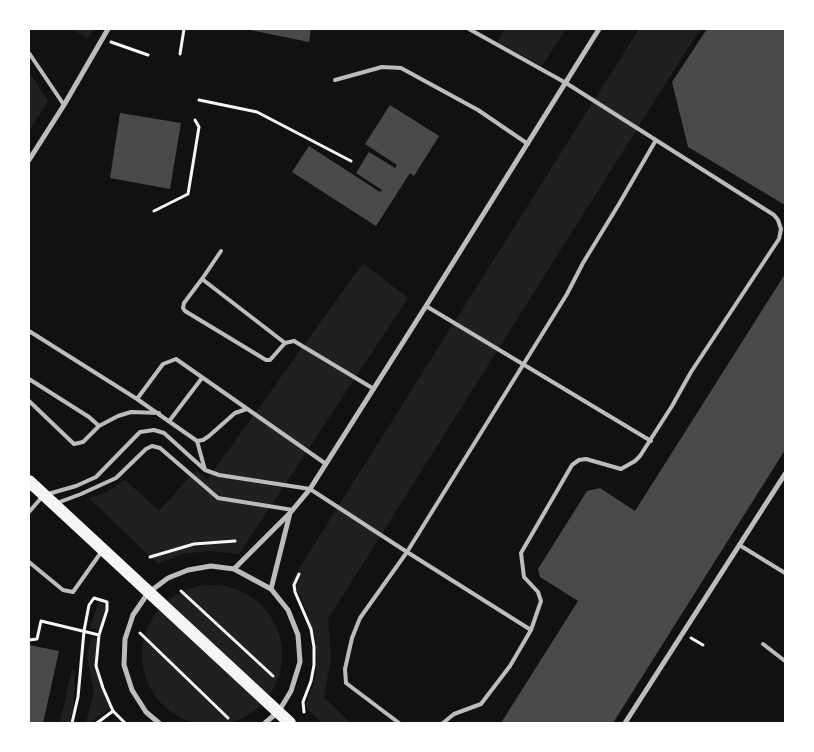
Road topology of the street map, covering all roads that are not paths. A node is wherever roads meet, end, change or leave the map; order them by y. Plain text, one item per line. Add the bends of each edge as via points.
1 (108, 29) edge
2 (469, 29) edge
3 (599, 29) edge
4 (29, 54) edge
5 (335, 80) dead end
6 (566, 84) junction
7 (64, 105) junction
8 (656, 140) junction
9 (528, 144) junction
10 (29, 160) edge
11 (221, 251) dead end
12 (202, 279) junction
13 (426, 306) junction
14 (29, 330) edge
15 (286, 343) junction
16 (523, 364) junction
17 (202, 378) junction
18 (29, 379) edge
19 (374, 389) junction
20 (137, 399) junction
21 (29, 401) edge
22 (247, 409) junction
23 (160, 413) junction
24 (170, 420) junction
25 (99, 426) junction
26 (197, 440) junction
27 (651, 441) junction
28 (326, 464) junction
29 (205, 470) junction
30 (785, 474) edge
31 (29, 481) edge
32 (310, 489) junction
33 (44, 495) junction
34 (53, 504) junction
35 (291, 511) junction
36 (29, 512) edge
37 (741, 546) junction
38 (102, 550) junction
39 (407, 552) junction
40 (29, 562) edge
41 (234, 570) junction
42 (785, 573) edge
43 (271, 589) junction
44 (148, 593) junction
45 (531, 630) junction
46 (764, 644) dead end
47 (785, 661) edge
48 (279, 711) junction
49 (159, 723) edge
50 (265, 723) edge
51 (290, 723) edge
52 (399, 723) edge
53 (442, 723) edge
54 (625, 723) edge

1 - 7 street
2 - 6 lane
3 - 6 street
4 - 7 lane
5 - 9 lane via 382,67 401,68 478,110
6 - 8 lane
6 - 9 street
7 - 10 street
8 - 16 lane
8 - 27 lane via 774,215 781,229 772,251 691,372
9 - 13 street
11 - 12 lane
12 - 15 lane
12 - 15 lane via 184,303 185,311 266,360 270,360
13 - 16 lane
13 - 19 street
14 - 20 lane
15 - 19 lane via 298,342
16 - 27 lane
16 - 39 lane
17 - 20 lane via 176,359 170,360 163,364
17 - 22 lane
17 - 24 lane
18 - 25 lane
19 - 28 street
20 - 23 lane
21 - 25 lane via 74,444 83,442
22 - 26 lane via 235,413 203,440
22 - 28 lane
23 - 24 lane
23 - 25 lane via 131,412
24 - 26 lane
26 - 29 lane
27 - 45 lane via 635,461 620,469 586,459 572,465 566,474 521,553 524,577 538,592 541,601
28 - 32 street
29 - 32 lane
29 - 33 lane via 164,433 154,430 140,432 96,477
30 - 37 street
31 - 33 main road
32 - 35 street
32 - 39 lane
33 - 34 main road
33 - 36 lane
34 - 35 lane via 116,478 152,446 160,448 218,498
34 - 38 main road
35 - 41 street
35 - 43 street
37 - 42 lane
37 - 54 street
38 - 40 lane via 74,592 63,590
38 - 44 main road
39 - 45 lane
39 - 52 lane via 360,618 344,675 346,683
41 - 43 street
41 - 44 street via 211,566 188,570 168,578
43 - 48 street via 288,610 298,635 300,662 291,691
44 - 48 main road
44 - 49 street via 133,615 125,639 124,665 132,690 146,712
45 - 53 lane via 510,666 481,704 454,714
46 - 47 lane
48 - 50 street
48 - 51 main road

